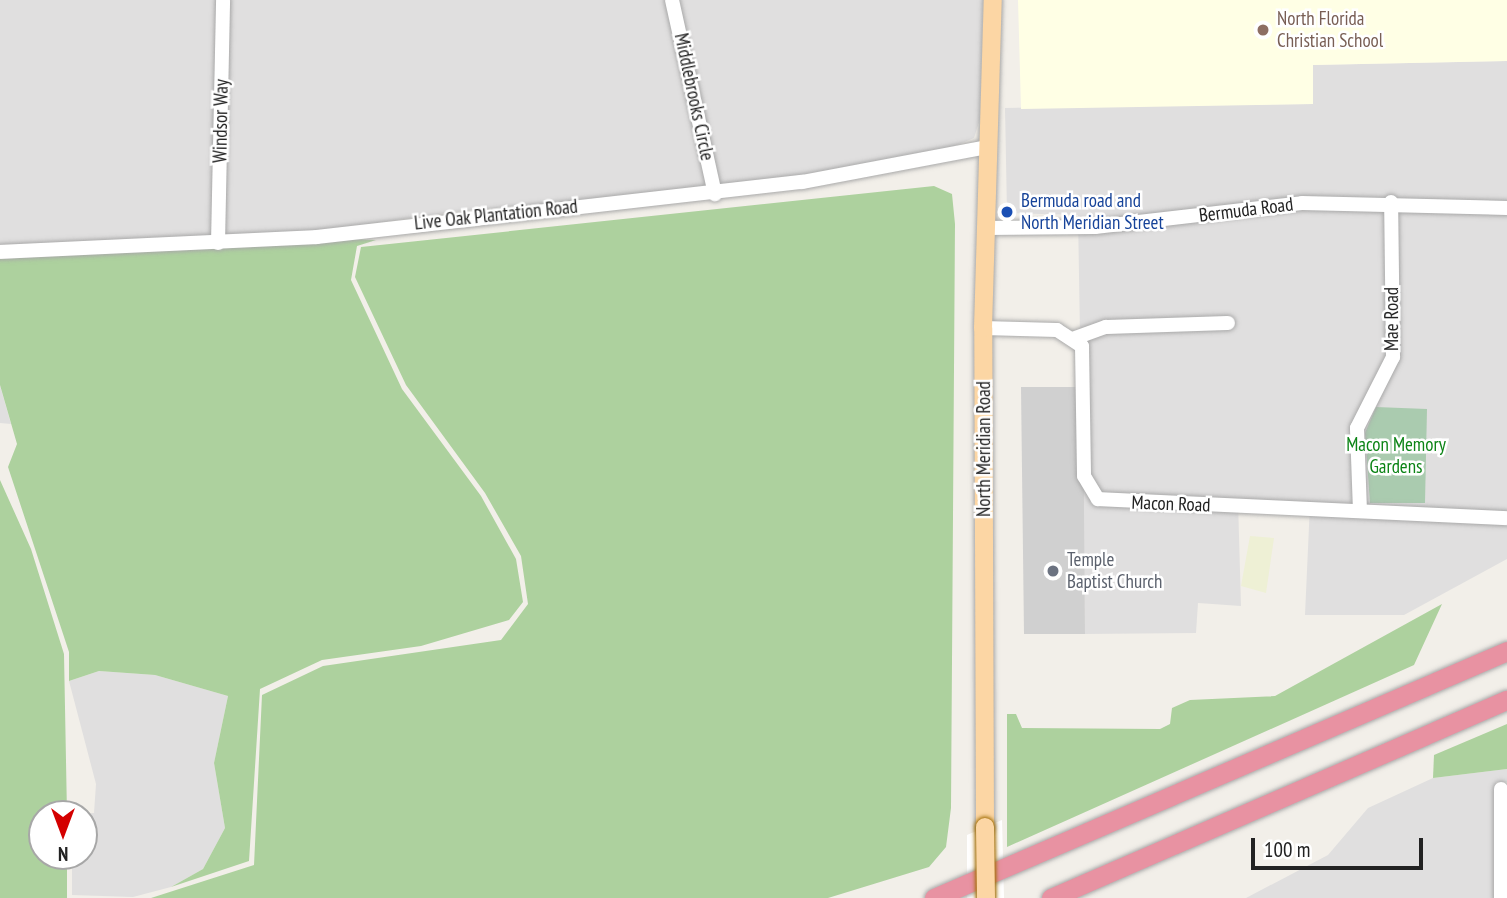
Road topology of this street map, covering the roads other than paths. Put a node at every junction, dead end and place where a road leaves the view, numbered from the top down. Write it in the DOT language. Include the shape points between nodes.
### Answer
graph roads {
  1 [pos="223,0"];
  2 [pos="672,0"];
  3 [pos="993,0"];
  4 [pos="988,147"];
  5 [pos="715,194"];
  6 [pos="1391,202"];
  7 [pos="1507,208"];
  8 [pos="986,228"];
  9 [pos="218,243"];
  10 [pos="0,252"];
  11 [pos="1228,323"];
  12 [pos="983,328"];
  13 [pos="1075,338"];
  14 [pos="1360,511"];
  15 [pos="1507,518"];
  16 [pos="1507,651"];
  17 [pos="1507,701"];
  18 [pos="1501,789"];
  19 [pos="1504,858"];
  20 [pos="934,898"];
  21 [pos="986,898"];
  22 [pos="1051,898"];
  23 [pos="1501,898"];
  1 -- 9 [label="street, Windsor Way"];
  2 -- 5 [label="street, Middlebrooks Circle"];
  3 -- 4 [label="main road, North Meridian Road"];
  4 -- 5 [label="street, Live Oak Plantation Road"];
  4 -- 8 [label="main road, North Meridian Road"];
  5 -- 9 [label="street, Live Oak Plantation Road"];
  6 -- 7 [label="street, Bermuda Road"];
  6 -- 8 [label="street, Bermuda Road" via="1302,203 1095,227"];
  6 -- 14 [label="street, Mae Road" via="1393,357 1357,428"];
  8 -- 12 [label="main road, North Meridian Road"];
  9 -- 10 [label="street, Live Oak Plantation Road"];
  11 -- 13 [label="street" via="1106,327"];
  12 -- 13 [label="street" via="1057,330"];
  12 -- 21 [label="main road, North Meridian Road, bridge"];
  13 -- 14 [label="street, Macon Road" via="1087,355 1084,476 1098,499"];
  14 -- 15 [label="street, Macon Road"];
  16 -- 20 [label="highway"];
  17 -- 22 [label="highway"];
  18 -- 19 [label="street"];
  19 -- 23 [label="street"];
}
